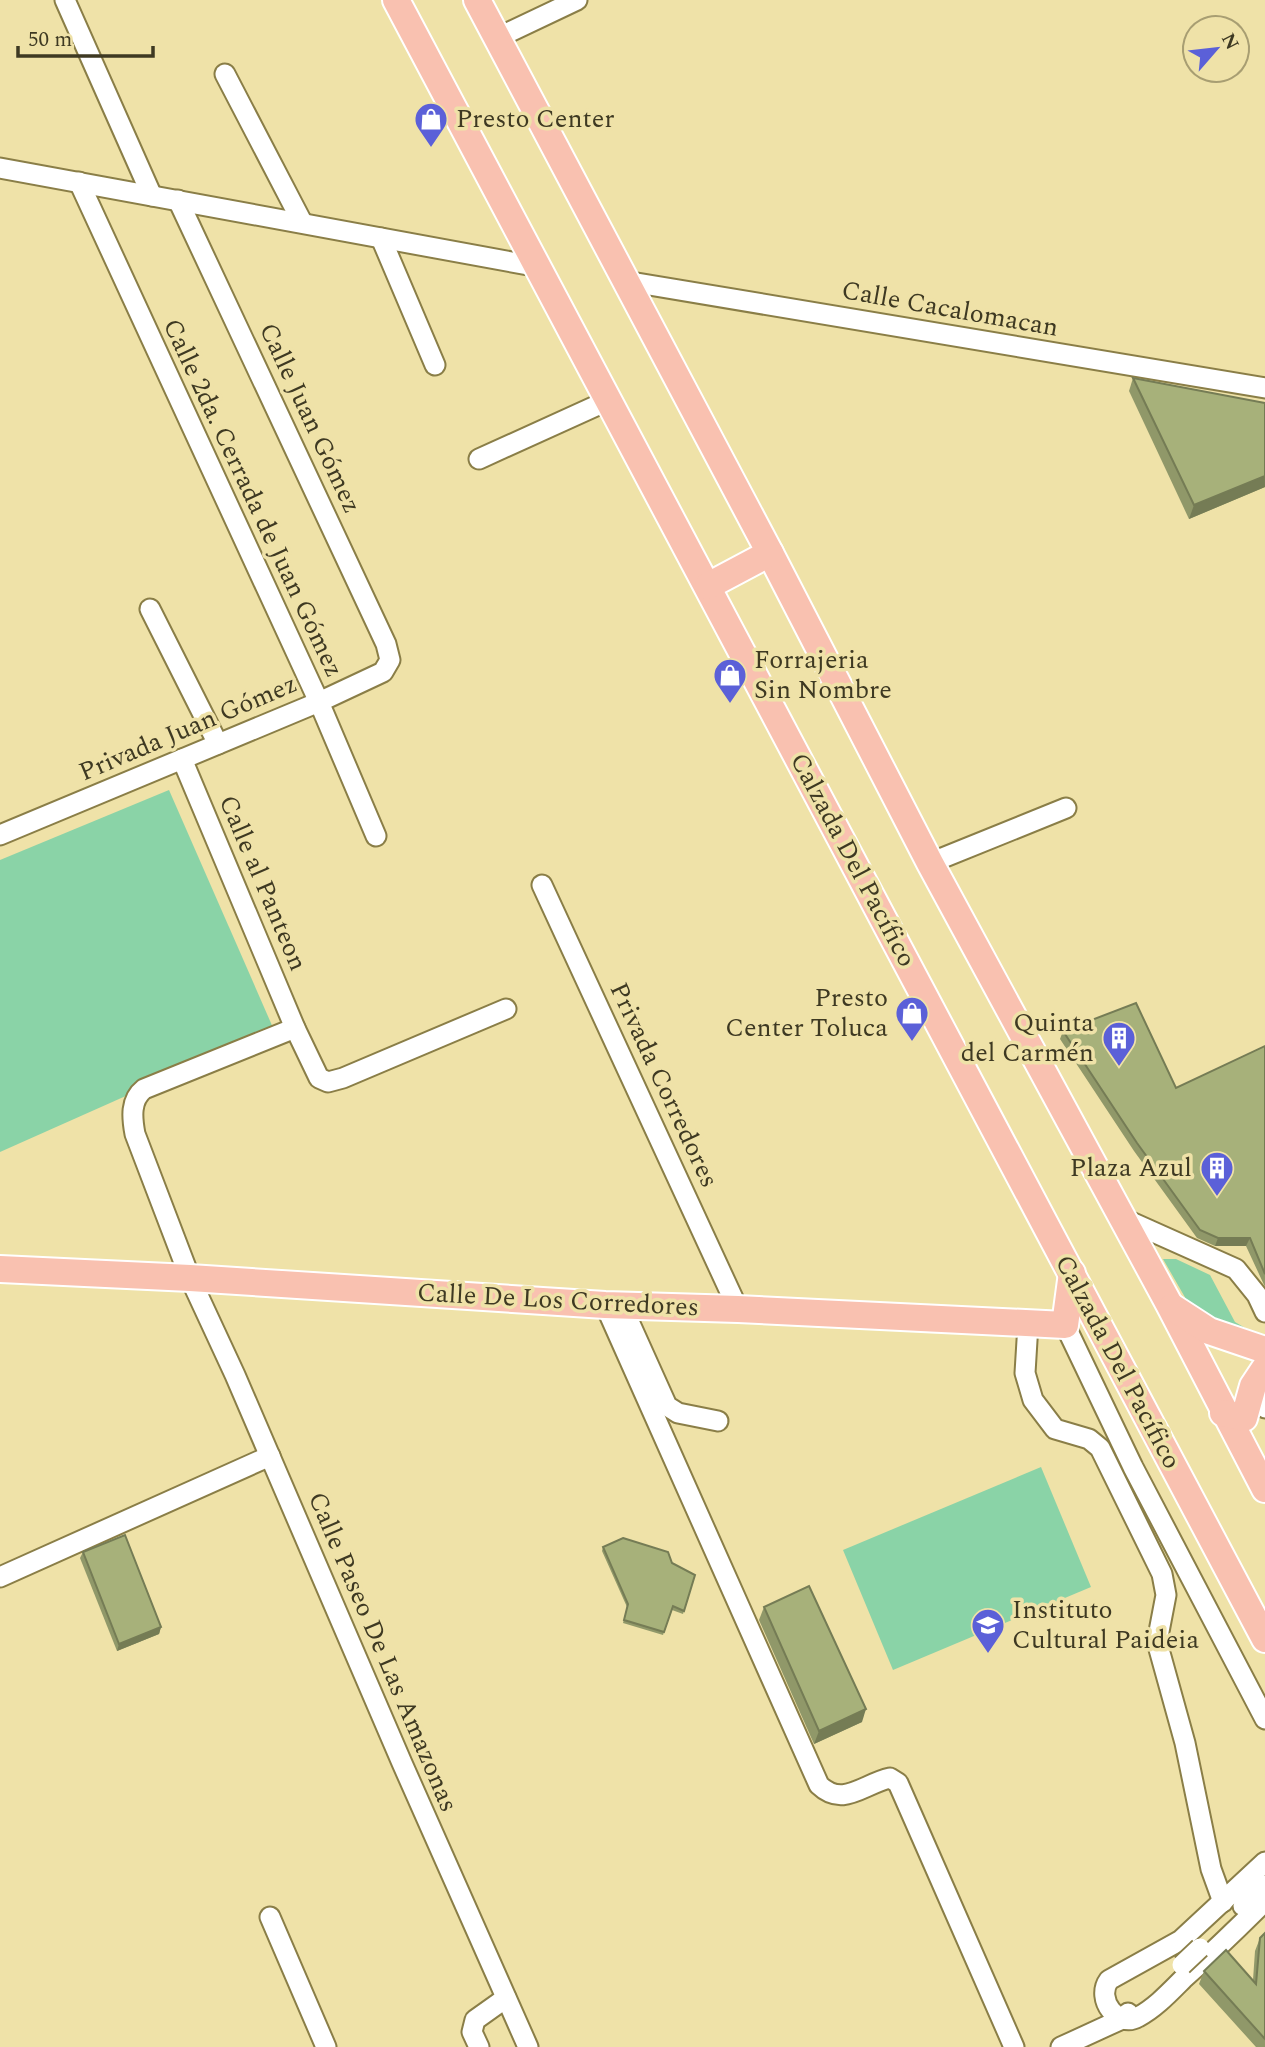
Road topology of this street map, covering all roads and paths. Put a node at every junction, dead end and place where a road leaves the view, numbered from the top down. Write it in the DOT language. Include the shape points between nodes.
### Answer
graph roads {
  1 [pos="65,0"];
  2 [pos="396,0"];
  3 [pos="477,0"];
  4 [pos="577,0"];
  5 [pos="497,38"];
  6 [pos="226,74"];
  7 [pos="0,168"];
  8 [pos="79,183"];
  9 [pos="152,196"];
  10 [pos="178,200"];
  11 [pos="302,222"];
  12 [pos="381,238"];
  13 [pos="539,267"];
  14 [pos="625,281"];
  15 [pos="435,365"];
  16 [pos="1265,388"];
  17 [pos="609,400"];
  18 [pos="479,459"];
  19 [pos="770,553"];
  20 [pos="708,586"];
  21 [pos="150,609"];
  22 [pos="390,660"];
  23 [pos="319,702"];
  24 [pos="218,744"];
  25 [pos="183,759"];
  26 [pos="1066,808"];
  27 [pos="0,835"];
  28 [pos="376,836"];
  29 [pos="930,863"];
  30 [pos="542,884"];
  31 [pos="506,1009"];
  32 [pos="295,1028"];
  33 [pos="1122,1218"];
  34 [pos="0,1269"];
  35 [pos="1072,1273"];
  36 [pos="190,1278"];
  37 [pos="1169,1304"];
  38 [pos="614,1305"];
  39 [pos="738,1309"];
  40 [pos="1265,1312"];
  41 [pos="1028,1324"];
  42 [pos="1065,1325"];
  43 [pos="1265,1350"];
  44 [pos="1261,1388"];
  45 [pos="1223,1413"];
  46 [pos="718,1421"];
  47 [pos="270,1456"];
  48 [pos="1265,1489"];
  49 [pos="0,1577"];
  50 [pos="1265,1639"];
  51 [pos="1265,1718"];
  52 [pos="1265,1862"];
  53 [pos="1265,1885"];
  54 [pos="1265,1901"];
  55 [pos="1223,1902"];
  56 [pos="270,1917"];
  57 [pos="1181,1940"];
  58 [pos="1194,1959"];
  59 [pos="506,1998"];
  60 [pos="1122,2019"];
  61 [pos="326,2047"];
  62 [pos="479,2047"];
  63 [pos="528,2047"];
  64 [pos="1014,2047"];
  65 [pos="1061,2047"];
  1 -- 9 [label="street"];
  2 -- 13 [label="main road, Calzada Del Pacífico"];
  3 -- 5 [label="main road"];
  4 -- 5 [label="street"];
  5 -- 14 [label="main road"];
  6 -- 11 [label="street"];
  7 -- 8 [label="street"];
  8 -- 9 [label="street"];
  8 -- 23 [label="street, Calle 2da. Cerrada de Juan Gómez"];
  9 -- 10 [label="street"];
  10 -- 11 [label="street"];
  10 -- 22 [label="street, Calle Juan Gómez"];
  11 -- 12 [label="street"];
  12 -- 13 [label="street"];
  12 -- 15 [label="street"];
  13 -- 17 [label="main road, Calzada Del Pacífico"];
  14 -- 16 [label="street, Calle Cacalomacan"];
  14 -- 19 [label="main road"];
  17 -- 18 [label="street"];
  17 -- 20 [label="main road, Calzada Del Pacífico"];
  19 -- 20 [label="main road"];
  19 -- 29 [label="main road"];
  20 -- 35 [label="main road, Calzada Del Pacífico"];
  21 -- 24 [label="street"];
  22 -- 23 [label="street, Privada Juan Gómez" via="383,672"];
  23 -- 24 [label="street, Privada Juan Gómez"];
  23 -- 28 [label="street, Calle 2da. Cerrada de Juan Gómez"];
  24 -- 25 [label="street, Privada Juan Gómez"];
  25 -- 27 [label="street, Privada Juan Gómez"];
  25 -- 32 [label="street, Calle al Panteon"];
  26 -- 29 [label="street"];
  29 -- 33 [label="main road"];
  30 -- 39 [label="street, Privada Corredores"];
  31 -- 32 [label="street, Calle al Panteon" via="328,1082 316,1075"];
  32 -- 36 [label="street" via="144,1089 135,1099 135,1134"];
  33 -- 37 [label="main road"];
  33 -- 40 [label="street" via="1236,1269"];
  34 -- 36 [label="main road, Calle De Los Corredores"];
  35 -- 42 [label="main road"];
  35 -- 50 [label="main road, Calzada Del Pacífico"];
  36 -- 38 [label="main road, Calle De Los Corredores"];
  36 -- 47 [label="street, Calle Paseo De Las Amazonas"];
  37 -- 43 [label="main road" via="1209,1331"];
  37 -- 45 [label="main road"];
  38 -- 39 [label="main road, Calle De Los Corredores"];
  38 -- 46 [label="street" via="667,1406 678,1413"];
  38 -- 64 [label="street" via="819,1785 835,1796 890,1778 898,1783"];
  39 -- 41 [label="main road, Calle De Los Corredores"];
  41 -- 42 [label="main road, Calle De Los Corredores"];
  41 -- 55 [label="street" via="1025,1373 1033,1400 1055,1429 1089,1439 1100,1448 1162,1574 1166,1595 1157,1642 1185,1743 1211,1869"];
  42 -- 51 [label="street" via="1145,1490"];
  44 -- 45 [label="main road" via="1244,1418"];
  45 -- 48 [label="main road"];
  47 -- 49 [label="street"];
  47 -- 59 [label="street, Calle Paseo De Las Amazonas"];
  52 -- 55 [label="street"];
  53 -- 58 [label="street"];
  54 -- 58 [label="street"];
  55 -- 57 [label="street"];
  56 -- 61 [label="street"];
  57 -- 58 [label="street" via="1186,1958"];
  57 -- 60 [label="street" via="1116,1975 1104,1987 1107,2005"];
  58 -- 60 [label="street"];
  59 -- 62 [label="street" via="475,2020 472,2032"];
  59 -- 63 [label="street, Calle Paseo De Las Amazonas"];
  60 -- 65 [label="street"];
}
